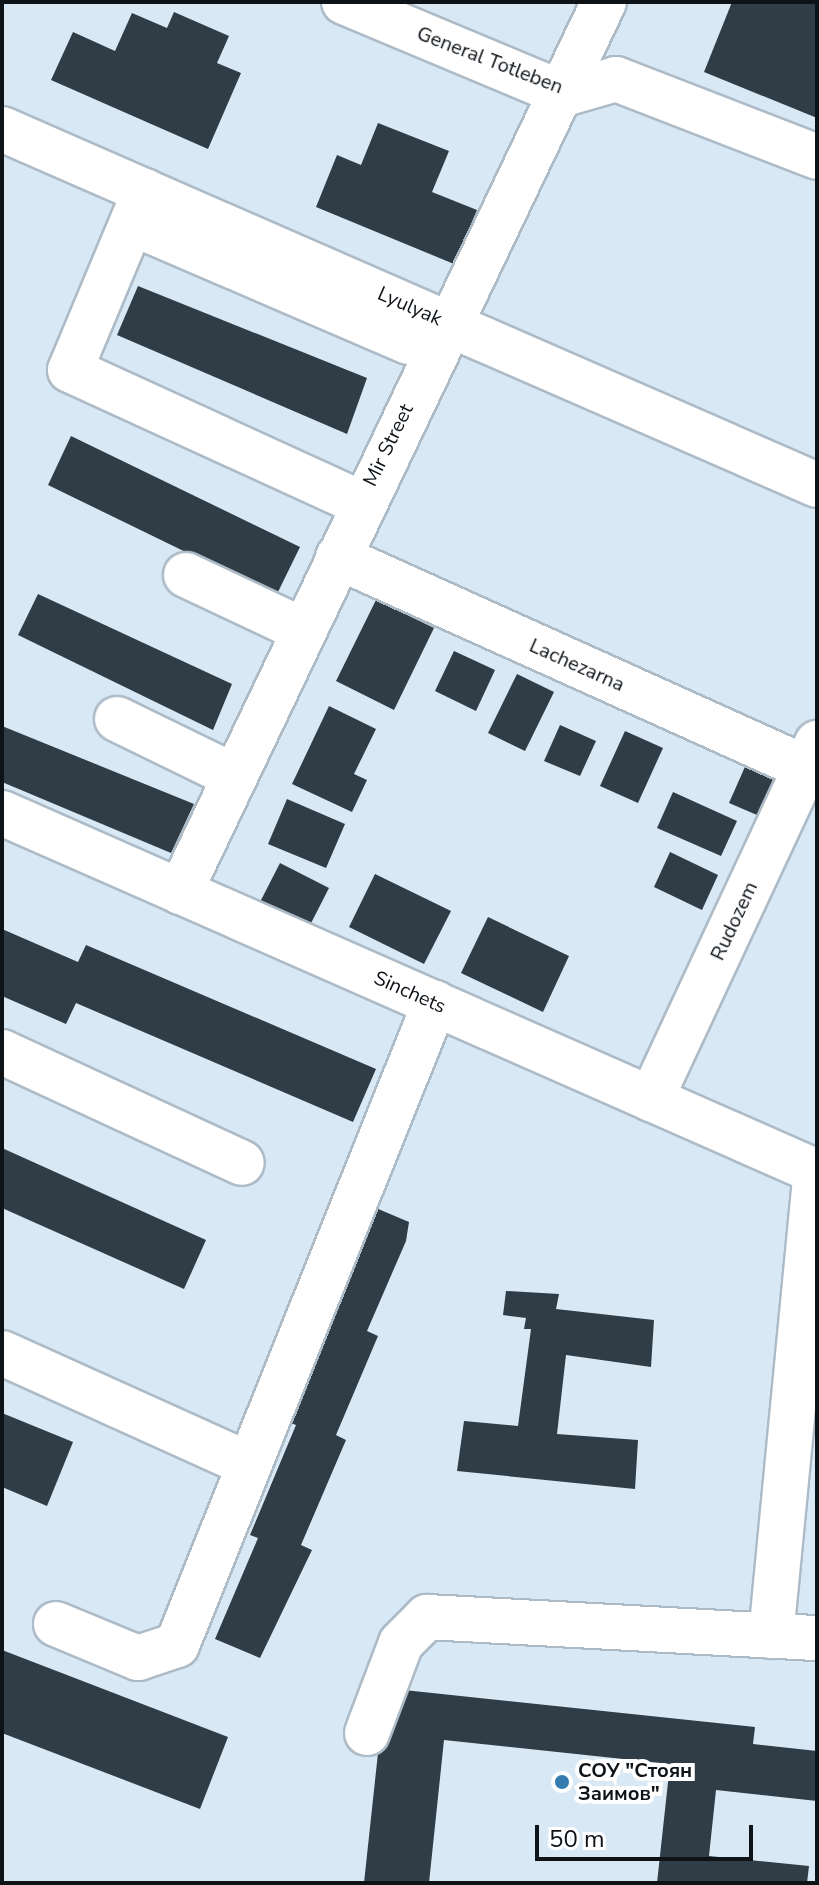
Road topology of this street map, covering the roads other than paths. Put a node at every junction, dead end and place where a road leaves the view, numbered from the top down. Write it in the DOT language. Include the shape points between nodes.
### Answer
graph roads {
  1 [pos="344,2"];
  2 [pos="604,2"];
  3 [pos="564,94"];
  4 [pos="2,129"];
  5 [pos="817,157"];
  6 [pos="139,207"];
  7 [pos="448,323"];
  8 [pos="408,342"];
  9 [pos="817,485"];
  10 [pos="360,503"];
  11 [pos="338,557"];
  12 [pos="186,575"];
  13 [pos="303,630"];
  14 [pos="117,719"];
  15 [pos="813,761"];
  16 [pos="234,776"];
  17 [pos="2,813"];
  18 [pos="180,892"];
  19 [pos="435,1003"];
  20 [pos="2,1052"];
  21 [pos="651,1099"];
  22 [pos="242,1163"];
  23 [pos="816,1171"];
  24 [pos="2,1353"];
  25 [pos="248,1464"];
  26 [pos="56,1624"];
  27 [pos="771,1636"];
  28 [pos="817,1638"];
  29 [pos="367,1733"];
  1 -- 3 [label="street, General Totleben"];
  2 -- 3 [label="street, Mir Street"];
  3 -- 5 [label="street, General Totleben" via="616,79"];
  3 -- 7 [label="street, Mir Street"];
  4 -- 6 [label="street, Lyulyak"];
  6 -- 7 [label="street, Lyulyak"];
  6 -- 8 [label="street"];
  6 -- 10 [label="street" via="70,370"];
  7 -- 9 [label="street, Lyulyak"];
  7 -- 10 [label="street, Mir Street"];
  10 -- 11 [label="street, Mir Street"];
  11 -- 13 [label="street, Mir Street"];
  11 -- 15 [label="street, Lachezarna"];
  12 -- 13 [label="street"];
  13 -- 16 [label="street, Mir Street"];
  14 -- 16 [label="street"];
  15 -- 21 [label="street, Rudozem"];
  16 -- 18 [label="street, Mir Street"];
  17 -- 18 [label="street, Sinchets"];
  18 -- 19 [label="street, Sinchets"];
  19 -- 21 [label="street, Sinchets"];
  19 -- 25 [label="street"];
  20 -- 22 [label="street"];
  21 -- 23 [label="street, Sinchets"];
  23 -- 27 [label="street"];
  24 -- 25 [label="street"];
  25 -- 26 [label="street" via="177,1645 138,1658"];
  27 -- 28 [label="street"];
  27 -- 29 [label="street" via="427,1617 401,1643"];
}
